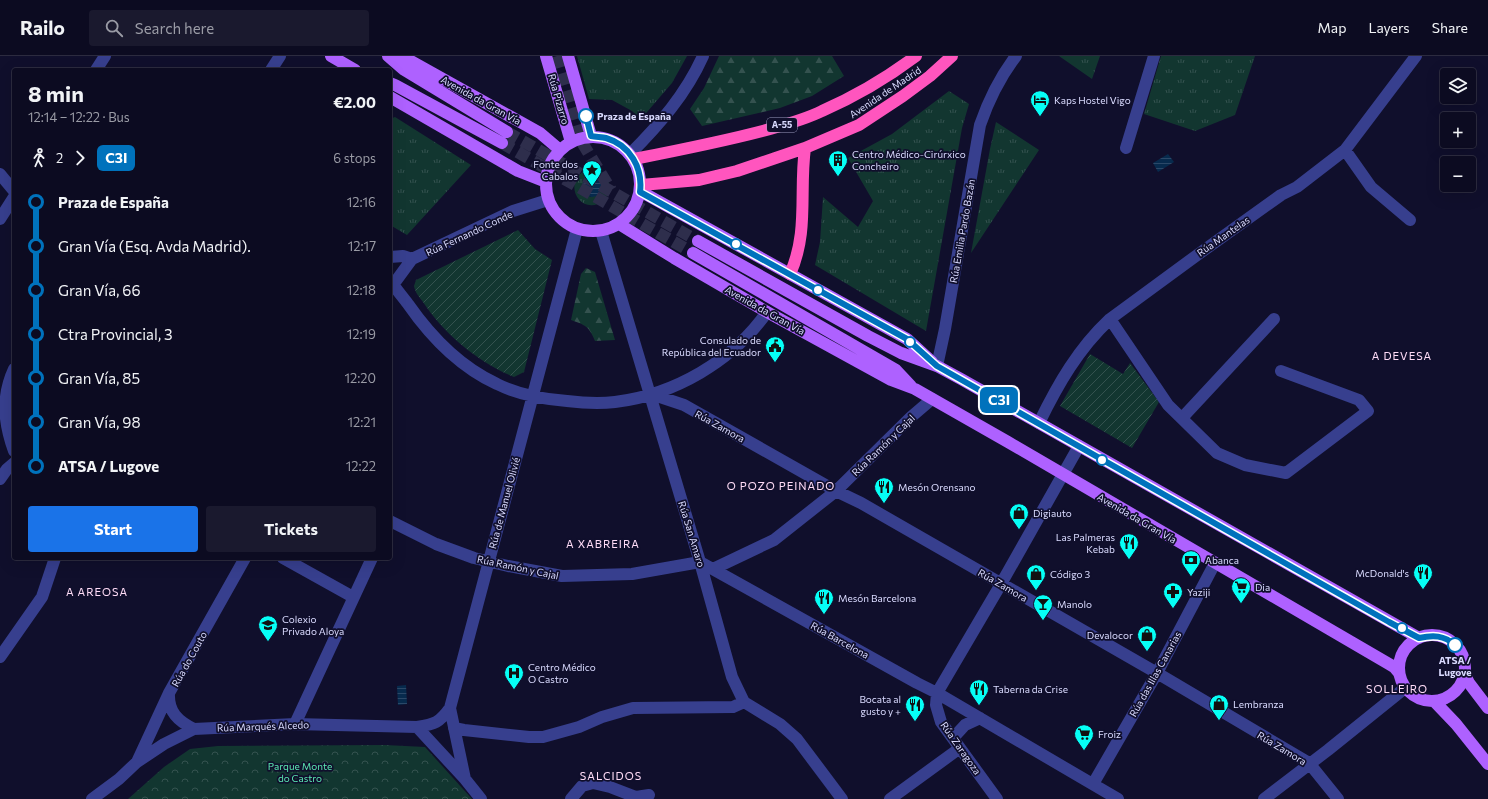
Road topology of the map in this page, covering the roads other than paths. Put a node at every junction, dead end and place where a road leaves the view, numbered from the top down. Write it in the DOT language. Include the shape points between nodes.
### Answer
graph roads {
  1 [pos="105,56"];
  2 [pos="280,56"];
  3 [pos="331,56"];
  4 [pos="388,56"];
  5 [pos="546,56"];
  6 [pos="568,56"];
  7 [pos="703,56"];
  8 [pos="916,56"];
  9 [pos="952,56"];
  10 [pos="1016,56"];
  11 [pos="1154,56"];
  12 [pos="1416,56"];
  13 [pos="407,57"];
  14 [pos="97,68"];
  15 [pos="272,68"];
  16 [pos="352,68"];
  17 [pos="392,84"];
  18 [pos="392,98"];
  19 [pos="591,136"];
  20 [pos="571,142"];
  21 [pos="805,148"];
  22 [pos="1126,148"];
  23 [pos="560,150"];
  24 [pos="1344,150"];
  25 [pos="632,156"];
  26 [pos="0,174"];
  27 [pos="546,182"];
  28 [pos="641,188"];
  29 [pos="12,189"];
  30 [pos="12,199"];
  31 [pos="548,200"];
  32 [pos="0,219"];
  33 [pos="1410,220"];
  34 [pos="619,224"];
  35 [pos="577,229"];
  36 [pos="601,231"];
  37 [pos="698,241"];
  38 [pos="693,253"];
  39 [pos="392,257"];
  40 [pos="412,259"];
  41 [pos="790,274"];
  42 [pos="392,284"];
  43 [pos="392,286"];
  44 [pos="766,312"];
  45 [pos="1110,318"];
  46 [pos="1274,319"];
  47 [pos="937,366"];
  48 [pos="1281,371"];
  49 [pos="12,375"];
  50 [pos="915,389"];
  51 [pos="651,394"];
  52 [pos="533,397"];
  53 [pos="932,400"];
  54 [pos="1182,418"];
  55 [pos="1038,423"];
  56 [pos="12,445"];
  57 [pos="1079,446"];
  58 [pos="12,465"];
  59 [pos="1063,475"];
  60 [pos="0,479"];
  61 [pos="836,491"];
  62 [pos="392,522"];
  63 [pos="54,560"];
  64 [pos="244,560"];
  65 [pos="288,560"];
  66 [pos="371,560"];
  67 [pos="489,562"];
  68 [pos="700,562"];
  69 [pos="1215,563"];
  70 [pos="713,569"];
  71 [pos="1001,584"];
  72 [pos="353,597"];
  73 [pos="1419,638"];
  74 [pos="0,657"];
  75 [pos="1157,673"];
  76 [pos="1399,673"];
  77 [pos="1464,674"];
  78 [pos="1405,688"];
  79 [pos="169,693"];
  80 [pos="937,693"];
  81 [pos="744,702"];
  82 [pos="1434,702"];
  83 [pos="450,708"];
  84 [pos="1488,708"];
  85 [pos="980,718"];
  86 [pos="295,724"];
  87 [pos="417,727"];
  88 [pos="454,728"];
  89 [pos="194,729"];
  90 [pos="956,743"];
  91 [pos="137,762"];
  92 [pos="1309,763"];
  93 [pos="1488,764"];
  94 [pos="465,778"];
  95 [pos="1093,784"];
  96 [pos="649,795"];
  97 [pos="92,799"];
  98 [pos="481,799"];
  99 [pos="571,799"];
  100 [pos="842,799"];
  101 [pos="890,799"];
  102 [pos="997,799"];
  103 [pos="1118,799"];
  104 [pos="1264,799"];
  105 [pos="1338,799"];
  1 -- 14 [label="street"];
  2 -- 15 [label="street"];
  3 -- 16 [label="main road"];
  4 -- 17 [label="main road, Avenida da Gran Vía" via="403,69 504,137"];
  5 -- 20 [label="main road, Rúa Pizarro"];
  6 -- 19 [label="main road, Rúa Pizarro"];
  7 -- 25 [label="street" via="695,73 664,119"];
  8 -- 25 [label="highway, Avenida de Madrid / A-55" via="854,95 807,117 745,136"];
  9 -- 21 [label="highway, Avenida de Madrid" via="930,76 859,125"];
  10 -- 47 [label="street, Rúa Emilia Pardo Bazán" via="996,85 980,125"];
  11 -- 22 [label="street"];
  12 -- 24 [label="street, Rúa Mantelas"];
  13 -- 23 [label="main road, Avenida da Gran Vía" via="540,133"];
  18 -- 27 [label="main road" via="518,170"];
  19 -- 20 [label="main road"];
  19 -- 25 [label="main road" via="613,141"];
  20 -- 23 [label="main road"];
  21 -- 28 [label="highway, Avenida de Madrid" via="725,174"];
  21 -- 41 [label="highway" via="802,175 803,224 795,263"];
  23 -- 27 [label="main road" via="550,165"];
  24 -- 33 [label="street" via="1370,187"];
  24 -- 45 [label="street, Rúa Mantelas" via="1297,187 1281,195"];
  25 -- 28 [label="main road" via="639,172"];
  26 -- 29 [label="street"];
  27 -- 31 [label="main road"];
  28 -- 34 [label="main road" via="633,210"];
  28 -- 41 [label="main road"];
  30 -- 32 [label="street"];
  31 -- 35 [label="main road" via="555,212"];
  31 -- 40 [label="street, Rúa Fernando Conde" via="513,211"];
  34 -- 36 [label="main road"];
  34 -- 44 [label="main road, Avenida da Gran Vía"];
  35 -- 36 [label="main road"];
  35 -- 52 [label="street, Rúa de Manuel Olivié"];
  36 -- 51 [label="street, Rúa San Amaro"];
  37 -- 47 [label="main road" via="868,336 901,353"];
  38 -- 50 [label="main road, Avenida da Gran Vía" via="896,370"];
  39 -- 40 [label="street" via="403,256"];
  40 -- 42 [label="street"];
  41 -- 47 [label="main road" via="907,339"];
  43 -- 52 [label="street" via="425,328 454,357 497,384"];
  44 -- 50 [label="main road, Avenida da Gran Vía" via="891,380"];
  44 -- 51 [label="street" via="745,338 706,370"];
  45 -- 54 [label="street" via="1168,406"];
  45 -- 55 [label="street, Rúa Mantelas" via="1083,347"];
  46 -- 54 [label="street"];
  47 -- 55 [label="main road"];
  48 -- 54 [label="street" via="1359,400 1368,411 1286,473 1245,465 1217,453"];
  49 -- 56 [label="street" via="4,412"];
  50 -- 53 [label="main road, Avenida da Gran Vía"];
  51 -- 52 [label="street" via="616,402 594,403"];
  51 -- 61 [label="street, Rúa Zamora" via="684,405"];
  51 -- 68 [label="street, Rúa San Amaro"];
  52 -- 67 [label="street, Rúa de Manuel Olivié"];
  53 -- 59 [label="main road, Avenida da Gran Vía"];
  53 -- 61 [label="street, Rúa Ramón y Cajal" via="911,417"];
  55 -- 57 [label="main road"];
  57 -- 59 [label="street"];
  57 -- 73 [label="main road"];
  58 -- 60 [label="street"];
  59 -- 69 [label="main road, Avenida da Gran Vía"];
  59 -- 71 [label="street"];
  61 -- 70 [label="street, Rúa Ramón y Cajal" via="774,540"];
  61 -- 71 [label="street, Rúa Zamora"];
  62 -- 67 [label="street, Rúa Ramón y Cajal" via="436,544"];
  63 -- 74 [label="street" via="42,597"];
  64 -- 79 [label="street, Rúa do Couto"];
  65 -- 72 [label="street"];
  66 -- 72 [label="street"];
  67 -- 68 [label="street, Rúa Ramón y Cajal" via="562,576 632,574"];
  67 -- 83 [label="street, Rúa de Manuel Olivié"];
  68 -- 70 [label="street, Rúa Barcelona"];
  68 -- 81 [label="street, Rúa San Amaro" via="732,678"];
  69 -- 75 [label="street, Rúa das Illas Canarias"];
  69 -- 76 [label="main road, Avenida da Gran Vía" via="1394,666"];
  70 -- 80 [label="street, Rúa Barcelona"];
  71 -- 75 [label="street, Rúa Zamora"];
  71 -- 80 [label="street"];
  72 -- 86 [label="street"];
  73 -- 76 [label="main road" via="1403,652 1399,662"];
  73 -- 77 [label="main road" via="1430,635 1452,642 1462,656"];
  75 -- 92 [label="street, Rúa Zamora"];
  75 -- 95 [label="street, Rúa das Illas Canarias"];
  76 -- 78 [label="main road, Avenida da Gran Vía"];
  77 -- 82 [label="main road" via="1461,684 1454,693"];
  77 -- 84 [label="main road"];
  78 -- 82 [label="main road" via="1418,699"];
  78 -- 92 [label="street"];
  79 -- 89 [label="street" via="169,702 176,717"];
  79 -- 91 [label="street, Rúa do Couto"];
  80 -- 85 [label="street, Rúa Barcelona"];
  80 -- 90 [label="street, Rúa Zaragoza" via="936,705 941,722"];
  81 -- 88 [label="street" via="732,707 633,708 543,737"];
  81 -- 100 [label="street" via="780,724 796,739"];
  82 -- 93 [label="main road" via="1456,724"];
  83 -- 87 [label="street, Rúa Marqués Alcedo" via="442,719 432,725"];
  83 -- 88 [label="street, Rúa de Manuel Olivié"];
  85 -- 90 [label="street" via="965,725"];
  85 -- 95 [label="street, Rúa Barcelona"];
  86 -- 87 [label="street, Rúa Marqués Alcedo"];
  86 -- 89 [label="street, Rúa Marqués Alcedo"];
  87 -- 94 [label="street, Rúa de Manuel Olivié"];
  88 -- 94 [label="street, Rúa de Manuel Olivié"];
  89 -- 91 [label="street, Rúa Marqués Alcedo" via="164,744"];
  90 -- 101 [label="street"];
  90 -- 102 [label="street, Rúa Zaragoza"];
  91 -- 97 [label="street, Rúa Marqués Alcedo"];
  92 -- 104 [label="street"];
  92 -- 105 [label="street, Rúa Zamora"];
  94 -- 98 [label="street, Rúa de Manuel Olivié"];
  95 -- 103 [label="street, Rúa Barcelona"];
  96 -- 99 [label="street" via="636,796 593,783 582,786"];
}
